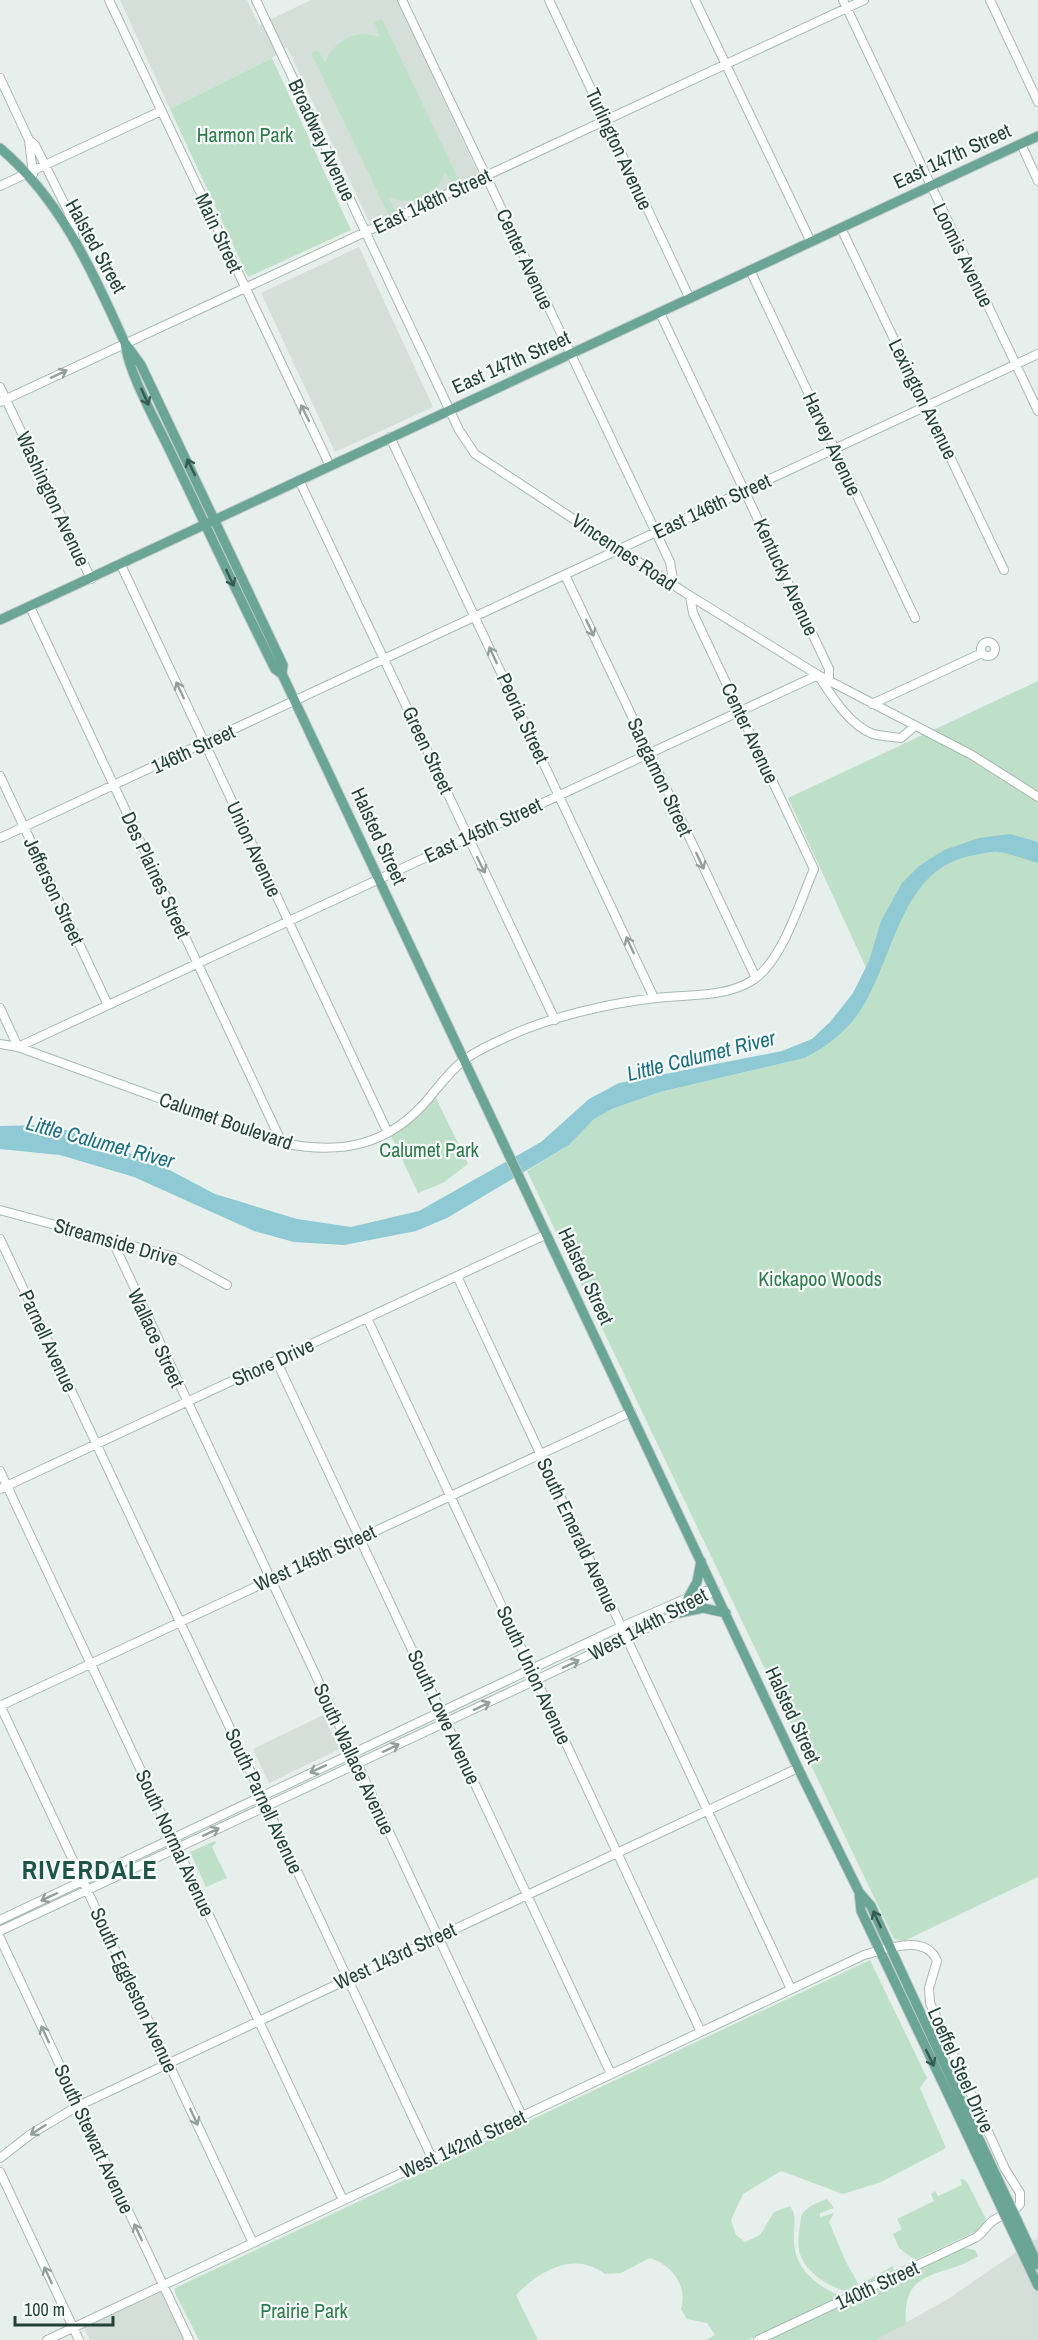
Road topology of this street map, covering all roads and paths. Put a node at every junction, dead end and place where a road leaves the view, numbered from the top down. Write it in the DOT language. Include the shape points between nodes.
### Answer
graph roads {
  1 [pos="109,0"];
  2 [pos="256,0"];
  3 [pos="402,0"];
  4 [pos="549,0"];
  5 [pos="695,0"];
  6 [pos="843,0"];
  7 [pos="864,0"];
  8 [pos="990,0"];
  9 [pos="847,8"];
  10 [pos="726,64"];
  11 [pos="0,78"];
  12 [pos="1038,102"];
  13 [pos="161,111"];
  14 [pos="605,119"];
  15 [pos="1038,136"];
  16 [pos="29,140"];
  17 [pos="1021,144"];
  18 [pos="0,148"];
  19 [pos="45,165"];
  20 [pos="31,175"];
  21 [pos="485,175"];
  22 [pos="1038,181"];
  23 [pos="0,186"];
  24 [pos="930,186"];
  25 [pos="841,228"];
  26 [pos="365,232"];
  27 [pos="75,238"];
  28 [pos="811,242"];
  29 [pos="750,270"];
  30 [pos="244,288"];
  31 [pos="690,299"];
  32 [pos="660,313"];
  33 [pos="125,343"];
  34 [pos="571,354"];
  35 [pos="1038,354"];
  36 [pos="1016,364"];
  37 [pos="0,387"];
  38 [pos="3,401"];
  39 [pos="926,406"];
  40 [pos="449,410"];
  41 [pos="1038,411"];
  42 [pos="390,437"];
  43 [pos="835,449"];
  44 [pos="330,466"];
  45 [pos="299,480"];
  46 [pos="745,491"];
  47 [pos="216,519"];
  48 [pos="205,524"];
  49 [pos="656,532"];
  50 [pos="619,550"];
  51 [pos="121,565"];
  52 [pos="1004,570"];
  53 [pos="565,575"];
  54 [pos="91,579"];
  55 [pos="674,585"];
  56 [pos="690,596"];
  57 [pos="30,607"];
  58 [pos="476,617"];
  59 [pos="915,618"];
  60 [pos="0,621"];
  61 [pos="982,653"];
  62 [pos="386,659"];
  63 [pos="282,674"];
  64 [pos="819,675"];
  65 [pos="829,681"];
  66 [pos="295,701"];
  67 [pos="872,704"];
  68 [pos="740,711"];
  69 [pos="915,726"];
  70 [pos="205,743"];
  71 [pos="649,753"];
  72 [pos="0,776"];
  73 [pos="115,785"];
  74 [pos="558,795"];
  75 [pos="1038,797"];
  76 [pos="24,827"];
  77 [pos="468,837"];
  78 [pos="0,838"];
  79 [pos="814,869"];
  80 [pos="379,879"];
  81 [pos="288,921"];
  82 [pos="198,963"];
  83 [pos="756,978"];
  84 [pos="654,998"];
  85 [pos="108,1005"];
  86 [pos="0,1008"];
  87 [pos="555,1020"];
  88 [pos="0,1044"];
  89 [pos="18,1047"];
  90 [pos="464,1059"];
  91 [pos="388,1133"];
  92 [pos="282,1143"];
  93 [pos="0,1210"];
  94 [pos="547,1234"];
  95 [pos="0,1239"];
  96 [pos="111,1240"];
  97 [pos="457,1276"];
  98 [pos="227,1285"];
  99 [pos="367,1318"];
  100 [pos="276,1360"];
  101 [pos="186,1402"];
  102 [pos="631,1412"];
  103 [pos="96,1444"];
  104 [pos="540,1454"];
  105 [pos="0,1471"];
  106 [pos="4,1487"];
  107 [pos="450,1496"];
  108 [pos="360,1538"];
  109 [pos="701,1561"];
  110 [pos="269,1579"];
  111 [pos="715,1590"];
  112 [pos="688,1598"];
  113 [pos="679,1612"];
  114 [pos="726,1613"];
  115 [pos="180,1622"];
  116 [pos="621,1627"];
  117 [pos="626,1638"];
  118 [pos="90,1663"];
  119 [pos="531,1669"];
  120 [pos="536,1680"];
  121 [pos="0,1706"];
  122 [pos="441,1712"];
  123 [pos="446,1722"];
  124 [pos="352,1754"];
  125 [pos="357,1764"];
  126 [pos="798,1768"];
  127 [pos="262,1796"];
  128 [pos="267,1807"];
  129 [pos="707,1810"];
  130 [pos="173,1838"];
  131 [pos="177,1848"];
  132 [pos="617,1852"];
  133 [pos="83,1881"];
  134 [pos="87,1891"];
  135 [pos="859,1892"];
  136 [pos="527,1894"];
  137 [pos="0,1920"];
  138 [pos="0,1931"];
  139 [pos="437,1936"];
  140 [pos="0,1938"];
  141 [pos="891,1949"];
  142 [pos="880,1951"];
  143 [pos="348,1978"];
  144 [pos="791,1989"];
  145 [pos="259,2021"];
  146 [pos="701,2032"];
  147 [pos="169,2064"];
  148 [pos="611,2074"];
  149 [pos="78,2106"];
  150 [pos="961,2111"];
  151 [pos="522,2116"];
  152 [pos="0,2158"];
  153 [pos="432,2158"];
  154 [pos="0,2172"];
  155 [pos="343,2200"];
  156 [pos="990,2222"];
  157 [pos="253,2243"];
  158 [pos="1038,2265"];
  159 [pos="163,2285"];
  160 [pos="1038,2286"];
  161 [pos="73,2328"];
  162 [pos="47,2340"];
  163 [pos="79,2340"];
  164 [pos="189,2340"];
  165 [pos="758,2340"];
  1 -- 13 [label="street, Main Street"];
  2 -- 26 [label="street, Broadway Avenue"];
  3 -- 21 [label="street, Center Avenue"];
  4 -- 14 [label="street, Turlington Avenue"];
  5 -- 10 [label="street"];
  6 -- 9 [label="street, Loomis Avenue"];
  7 -- 9 [label="street, East 148th Street"];
  8 -- 12 [label="street"];
  9 -- 10 [label="street, East 148th Street"];
  9 -- 24 [label="street, Loomis Avenue"];
  10 -- 14 [label="street, East 148th Street"];
  10 -- 28 [label="street"];
  11 -- 16 [label="street"];
  13 -- 19 [label="street"];
  13 -- 30 [label="street, Main Street"];
  14 -- 21 [label="street, East 148th Street"];
  14 -- 31 [label="street, Turlington Avenue"];
  15 -- 17 [label="main road, East 147th Street"];
  16 -- 19 [label="street"];
  16 -- 20 [label="street"];
  17 -- 22 [label="street"];
  17 -- 24 [label="main road, East 147th Street"];
  18 -- 20 [label="main road, Halsted Street"];
  19 -- 20 [label="street"];
  19 -- 27 [label="street" via="69,213"];
  20 -- 23 [label="street"];
  20 -- 27 [label="main road, Halsted Street"];
  21 -- 26 [label="street, East 148th Street"];
  21 -- 34 [label="street, Center Avenue"];
  24 -- 25 [label="main road, East 147th Street"];
  24 -- 36 [label="street, Loomis Avenue"];
  25 -- 28 [label="main road, East 147th Street"];
  25 -- 39 [label="street, Lexington Avenue"];
  26 -- 30 [label="street, East 148th Street"];
  26 -- 40 [label="street, Broadway Avenue"];
  27 -- 33 [label="main road, Halsted Street"];
  28 -- 29 [label="main road, East 147th Street"];
  29 -- 31 [label="main road, East 147th Street"];
  29 -- 43 [label="street, Harvey Avenue"];
  30 -- 33 [label="street, East 148th Street"];
  44 -- 30 [label="street, Main Street, one-way"];
  31 -- 32 [label="main road, East 147th Street"];
  32 -- 34 [label="main road, East 147th Street"];
  32 -- 46 [label="street, Kentucky Avenue"];
  38 -- 33 [label="street, East 148th Street, one-way"];
  47 -- 33 [label="main road, Halsted Street, one-way" via="141,365"];
  33 -- 48 [label="main road, Halsted Street, one-way" via="127,356"];
  34 -- 40 [label="main road, East 147th Street"];
  34 -- 49 [label="street, Center Avenue"];
  35 -- 36 [label="street, East 146th Street"];
  36 -- 39 [label="street, East 146th Street"];
  36 -- 41 [label="street, Loomis Avenue"];
  37 -- 38 [label="street, Washington Avenue"];
  38 -- 54 [label="street, Washington Avenue"];
  39 -- 43 [label="street, East 146th Street"];
  39 -- 52 [label="street, Lexington Avenue"];
  40 -- 42 [label="main road, East 147th Street"];
  40 -- 50 [label="street, Vincennes Road" via="475,454"];
  42 -- 44 [label="main road, East 147th Street"];
  42 -- 58 [label="street, Peoria Street"];
  43 -- 46 [label="street, East 146th Street"];
  43 -- 59 [label="street, Harvey Avenue"];
  44 -- 45 [label="main road, East 147th Street"];
  45 -- 47 [label="main road, East 147th Street"];
  45 -- 62 [label="street, Green Street"];
  46 -- 49 [label="street, East 146th Street"];
  46 -- 65 [label="street, Kentucky Avenue" via="829,669"];
  47 -- 48 [label="main road, East 147th Street"];
  47 -- 63 [label="main road, Halsted Street" via="280,660"];
  48 -- 51 [label="main road, East 147th Street"];
  48 -- 63 [label="main road, Halsted Street, one-way" via="273,665"];
  49 -- 50 [label="street, East 146th Street"];
  49 -- 55 [label="street, Center Avenue" via="670,562"];
  50 -- 53 [label="street, East 146th Street"];
  50 -- 55 [label="street, Vincennes Road"];
  51 -- 54 [label="main road, East 147th Street"];
  70 -- 51 [label="street, Union Avenue, one-way"];
  53 -- 58 [label="street, East 146th Street"];
  53 -- 71 [label="street, Sangamon Street, one-way"];
  54 -- 57 [label="main road, East 147th Street"];
  55 -- 56 [label="street, Vincennes Road"];
  56 -- 64 [label="street, Vincennes Road"];
  56 -- 68 [label="street, Center Avenue" via="693,613"];
  57 -- 60 [label="main road, East 147th Street"];
  57 -- 73 [label="street, Des Plaines Street"];
  58 -- 62 [label="street, East 146th Street"];
  74 -- 58 [label="street, Peoria Street, one-way"];
  61 -- 67 [label="street"];
  62 -- 66 [label="street, 146th Street"];
  62 -- 77 [label="street, Green Street"];
  63 -- 66 [label="main road, Halsted Street"];
  64 -- 65 [label="street, Vincennes Road"];
  64 -- 68 [label="street, East 145th Street"];
  64 -- 69 [label="street, Vincennes Road" via="834,699 862,728 902,738"];
  65 -- 67 [label="street, Vincennes Road"];
  66 -- 70 [label="street, 146th Street"];
  66 -- 80 [label="main road, Halsted Street"];
  67 -- 69 [label="street, Vincennes Road"];
  68 -- 71 [label="street, East 145th Street"];
  68 -- 79 [label="street, Center Avenue"];
  69 -- 75 [label="street, Vincennes Road" via="972,755"];
  70 -- 73 [label="street, 146th Street"];
  70 -- 81 [label="street, Union Avenue"];
  71 -- 74 [label="street, East 145th Street"];
  71 -- 83 [label="street, Sangamon Street, one-way"];
  72 -- 76 [label="street, Jefferson Street"];
  73 -- 76 [label="street, 146th Street"];
  73 -- 82 [label="street, Des Plaines Street"];
  74 -- 77 [label="street, East 145th Street"];
  84 -- 74 [label="street, Peoria Street, one-way"];
  76 -- 78 [label="street, 146th Street"];
  76 -- 85 [label="street, Jefferson Street"];
  77 -- 80 [label="street, East 145th Street"];
  77 -- 87 [label="street, Green Street, one-way"];
  79 -- 83 [label="street, Calumet Boulevard" via="777,951"];
  80 -- 81 [label="street, East 145th Street"];
  80 -- 90 [label="main road, Halsted Street"];
  81 -- 82 [label="street, East 145th Street"];
  81 -- 91 [label="street, Union Avenue"];
  82 -- 85 [label="street, East 145th Street"];
  82 -- 92 [label="street, Des Plaines Street"];
  83 -- 84 [label="street, Calumet Boulevard" via="726,992"];
  84 -- 87 [label="street, Calumet Boulevard"];
  85 -- 89 [label="street, East 145th Street"];
  86 -- 89 [label="street"];
  87 -- 90 [label="street, Calumet Boulevard" via="508,1036"];
  88 -- 89 [label="street, Calumet Boulevard"];
  89 -- 92 [label="street, Calumet Boulevard"];
  90 -- 91 [label="street, Calumet Boulevard" via="408,1120"];
  90 -- 94 [label="main road, Halsted Street"];
  91 -- 92 [label="street, Calumet Boulevard" via="364,1144 335,1149"];
  93 -- 96 [label="street, Streamside Drive"];
  94 -- 97 [label="street, Shore Drive"];
  94 -- 102 [label="main road, Halsted Street"];
  95 -- 103 [label="street, Parnell Avenue"];
  96 -- 98 [label="street, Streamside Drive" via="178,1258"];
  96 -- 101 [label="street, Wallace Street"];
  97 -- 99 [label="street, Shore Drive"];
  97 -- 104 [label="street, South Emerald Avenue"];
  99 -- 100 [label="street, Shore Drive"];
  99 -- 107 [label="street, South Union Avenue"];
  100 -- 101 [label="street, Shore Drive"];
  100 -- 108 [label="street, South Lowe Avenue"];
  101 -- 103 [label="street, Shore Drive"];
  101 -- 110 [label="street, South Wallace Avenue"];
  102 -- 104 [label="street, West 145th Street"];
  102 -- 109 [label="main road, Halsted Street"];
  103 -- 106 [label="street, Shore Drive"];
  103 -- 115 [label="street, South Parnell Avenue"];
  104 -- 107 [label="street, West 145th Street"];
  104 -- 116 [label="street, South Emerald Avenue"];
  105 -- 106 [label="street, South Normal Avenue"];
  106 -- 118 [label="street, South Normal Avenue"];
  107 -- 108 [label="street, West 145th Street"];
  107 -- 119 [label="street, South Union Avenue"];
  108 -- 110 [label="street, West 145th Street"];
  108 -- 122 [label="street, South Lowe Avenue"];
  109 -- 111 [label="main road, Halsted Street"];
  109 -- 112 [label="main road" via="697,1582"];
  110 -- 115 [label="street, West 145th Street"];
  110 -- 124 [label="street, South Wallace Avenue"];
  111 -- 112 [label="street, West 144th Street"];
  111 -- 113 [label="street, West 144th Street"];
  111 -- 114 [label="main road, Halsted Street"];
  112 -- 116 [label="street, West 144th Street"];
  113 -- 114 [label="main road" via="704,1608"];
  113 -- 117 [label="street, West 144th Street"];
  114 -- 126 [label="main road, Halsted Street"];
  115 -- 118 [label="street, West 145th Street"];
  115 -- 127 [label="street, South Parnell Avenue"];
  116 -- 117 [label="street, South Emerald Avenue"];
  116 -- 119 [label="street, West 144th Street"];
  120 -- 117 [label="street, West 144th Street, one-way"];
  117 -- 129 [label="street, South Emerald Avenue"];
  118 -- 121 [label="street, West 145th Street"];
  118 -- 130 [label="street, South Normal Avenue"];
  119 -- 120 [label="street, South Union Avenue"];
  119 -- 122 [label="street, West 144th Street"];
  123 -- 120 [label="street, West 144th Street, one-way"];
  120 -- 132 [label="street, South Union Avenue"];
  121 -- 133 [label="street, South Eggleston Avenue"];
  122 -- 123 [label="street, South Lowe Avenue"];
  122 -- 124 [label="street, West 144th Street"];
  125 -- 123 [label="street, West 144th Street, one-way"];
  123 -- 136 [label="street, South Lowe Avenue"];
  124 -- 125 [label="street, South Wallace Avenue"];
  124 -- 127 [label="street, West 144th Street, one-way"];
  125 -- 128 [label="street, West 144th Street"];
  125 -- 139 [label="street, South Wallace Avenue"];
  126 -- 129 [label="street, West 143rd Street"];
  126 -- 135 [label="main road, Halsted Street"];
  127 -- 128 [label="street, South Parnell Avenue"];
  127 -- 130 [label="street, West 144th Street"];
  131 -- 128 [label="street, West 144th Street, one-way"];
  128 -- 143 [label="street, South Parnell Avenue"];
  129 -- 132 [label="street, West 143rd Street"];
  129 -- 144 [label="street, South Emerald Avenue"];
  130 -- 131 [label="street, South Normal Avenue"];
  130 -- 133 [label="street, West 144th Street"];
  131 -- 134 [label="street, West 144th Street"];
  131 -- 145 [label="street, South Normal Avenue"];
  132 -- 136 [label="street, West 143rd Street"];
  132 -- 146 [label="street, South Union Avenue"];
  133 -- 134 [label="street, South Eggleston Avenue"];
  133 -- 137 [label="street, West 144th Street, one-way"];
  134 -- 138 [label="street, West 144th Street"];
  134 -- 147 [label="street, South Eggleston Avenue"];
  141 -- 135 [label="main road, Halsted Street, one-way" via="871,1906"];
  135 -- 142 [label="main road, Halsted Street" via="861,1911"];
  136 -- 139 [label="street, West 143rd Street"];
  136 -- 148 [label="street, South Lowe Avenue"];
  139 -- 143 [label="street, West 143rd Street"];
  139 -- 151 [label="street, South Wallace Avenue"];
  149 -- 140 [label="street, South Stewart Avenue, one-way"];
  141 -- 142 [label="street, Loeffel Steel Drive"];
  141 -- 150 [label="main road, Halsted Street"];
  141 -- 156 [label="street, Loeffel Steel Drive" via="925,1947 937,1961 928,1988 930,2003 1005,2169 1020,2193 1017,2208"];
  142 -- 144 [label="street, West 142nd Street"];
  142 -- 150 [label="main road, Halsted Street, one-way"];
  143 -- 145 [label="street, West 143rd Street"];
  143 -- 153 [label="street, South Parnell Avenue"];
  144 -- 146 [label="street, West 142nd Street"];
  145 -- 147 [label="street, West 143rd Street"];
  145 -- 155 [label="street, South Normal Avenue"];
  146 -- 148 [label="street, West 142nd Street"];
  147 -- 149 [label="street, West 143rd Street"];
  147 -- 157 [label="street, South Eggleston Avenue, one-way"];
  148 -- 151 [label="street, West 142nd Street"];
  149 -- 152 [label="street, West 143rd Street, one-way"];
  159 -- 149 [label="street, South Stewart Avenue, one-way"];
  150 -- 158 [label="main road, Halsted Street, bridge"];
  150 -- 160 [label="main road, Halsted Street, bridge"];
  151 -- 153 [label="street, West 142nd Street"];
  153 -- 155 [label="street, West 142nd Street"];
  161 -- 154 [label="street, one-way"];
  155 -- 157 [label="street, West 142nd Street"];
  156 -- 165 [label="street, 140th Street" via="985,2232 975,2238"];
  157 -- 159 [label="street, West 142nd Street"];
  159 -- 161 [label="street, West 142nd Street"];
  159 -- 164 [label="street, South Stewart Avenue"];
  161 -- 162 [label="street, West 142nd Street"];
  161 -- 163 [label="street"];
}
